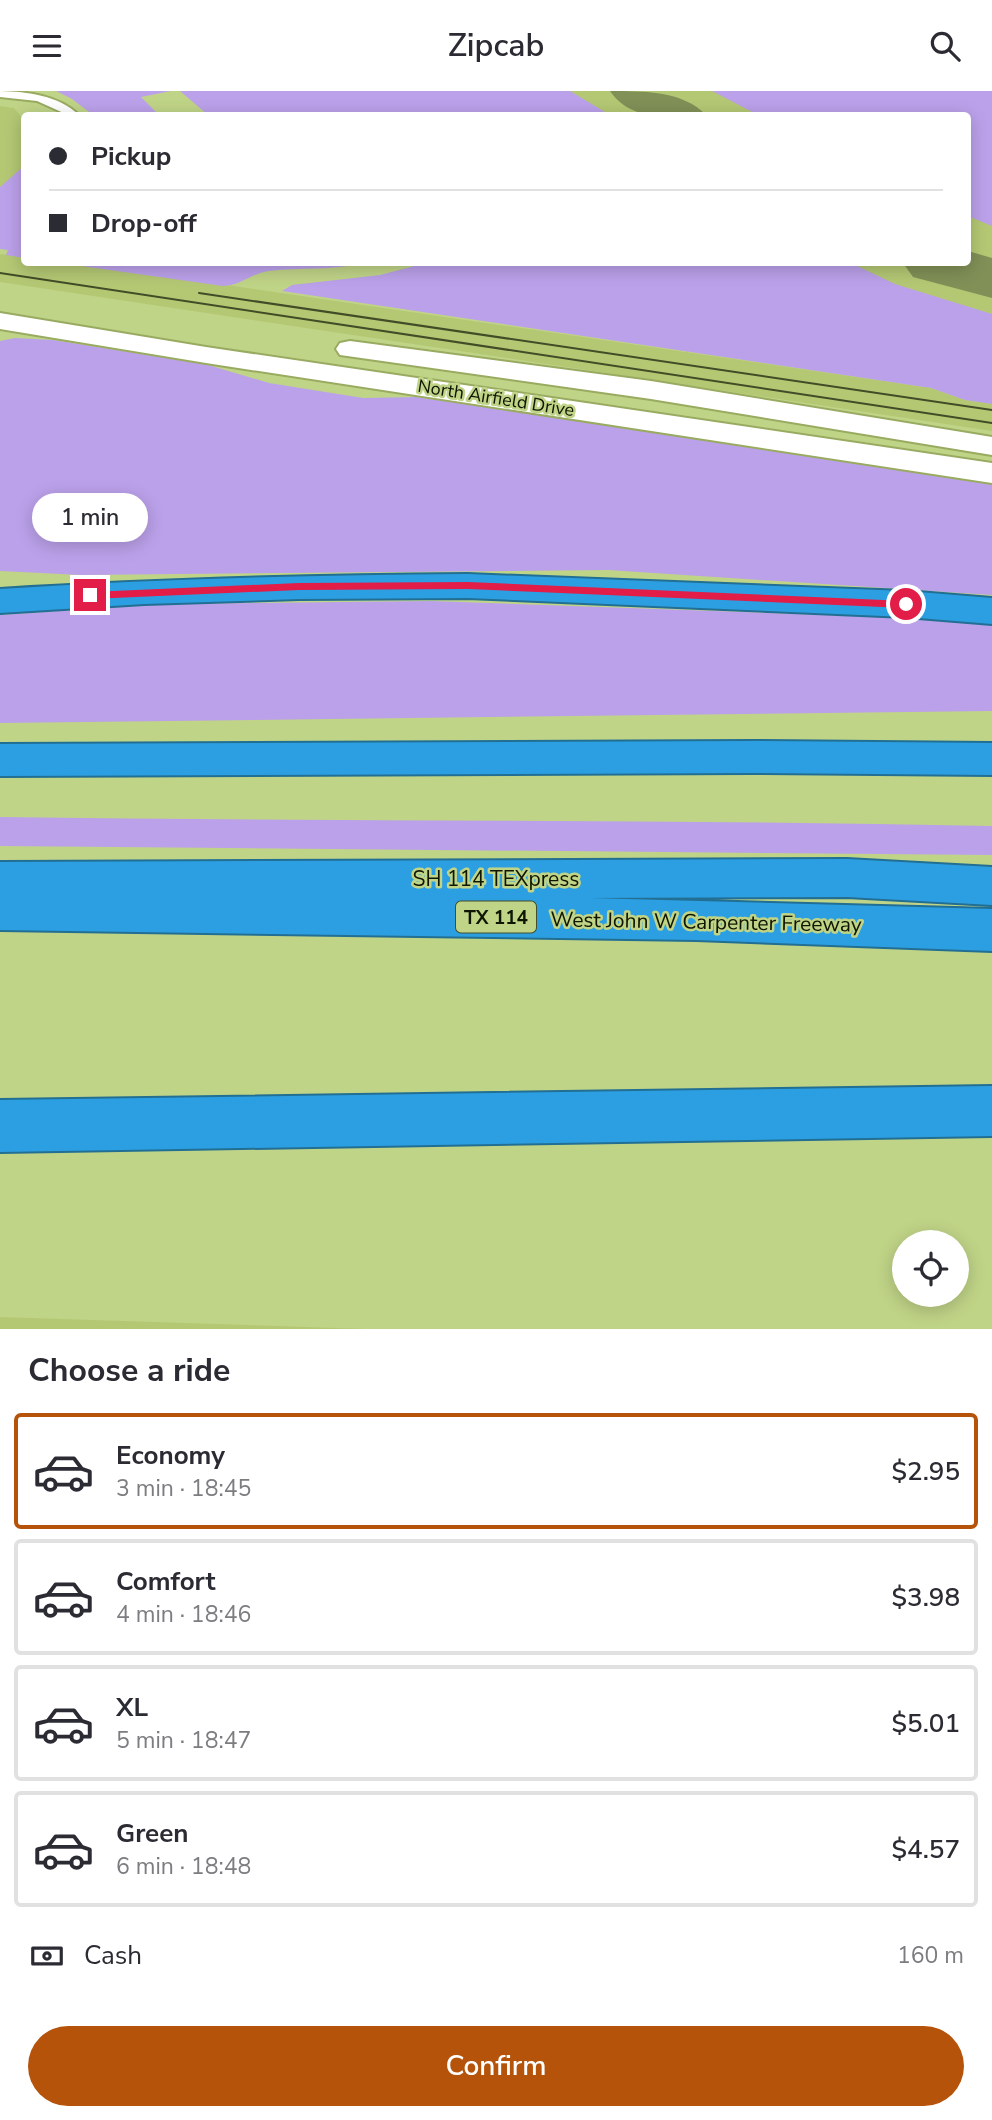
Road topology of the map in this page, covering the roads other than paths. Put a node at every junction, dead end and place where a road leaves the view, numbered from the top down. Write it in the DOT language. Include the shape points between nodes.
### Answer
graph roads {
  1 [pos="0,94"];
  2 [pos="70,112"];
  3 [pos="0,297"];
  4 [pos="120,315"];
  5 [pos="0,321"];
  6 [pos="45,328"];
  7 [pos="0,336"];
  8 [pos="321,345"];
  9 [pos="992,446"];
  10 [pos="992,473"];
  11 [pos="3,599"];
  12 [pos="992,611"];
  13 [pos="992,759"];
  14 [pos="0,760"];
  15 [pos="0,881"];
  16 [pos="992,886"];
  17 [pos="0,910"];
  18 [pos="992,930"];
  19 [pos="992,1111"];
  20 [pos="0,1126"];
  1 -- 2 [label="lane" via="54,101"];
  3 -- 4 [label="main road"];
  5 -- 6 [label="main road, North Airfield Drive"];
  6 -- 7 [label="main road"];
  6 -- 10 [label="main road, North Airfield Drive"];
  8 -- 9 [label="main road, North Airfield Drive" via="651,390"];
  11 -- 12 [label="highway" via="286,587 468,586"];
  13 -- 14 [label="highway"];
  15 -- 16 [label="highway, SH 114 TEXpress" via="847,878"];
  17 -- 18 [label="highway, West John W Carpenter Freeway / TX 114" via="696,920"];
  19 -- 20 [label="highway"];
}
